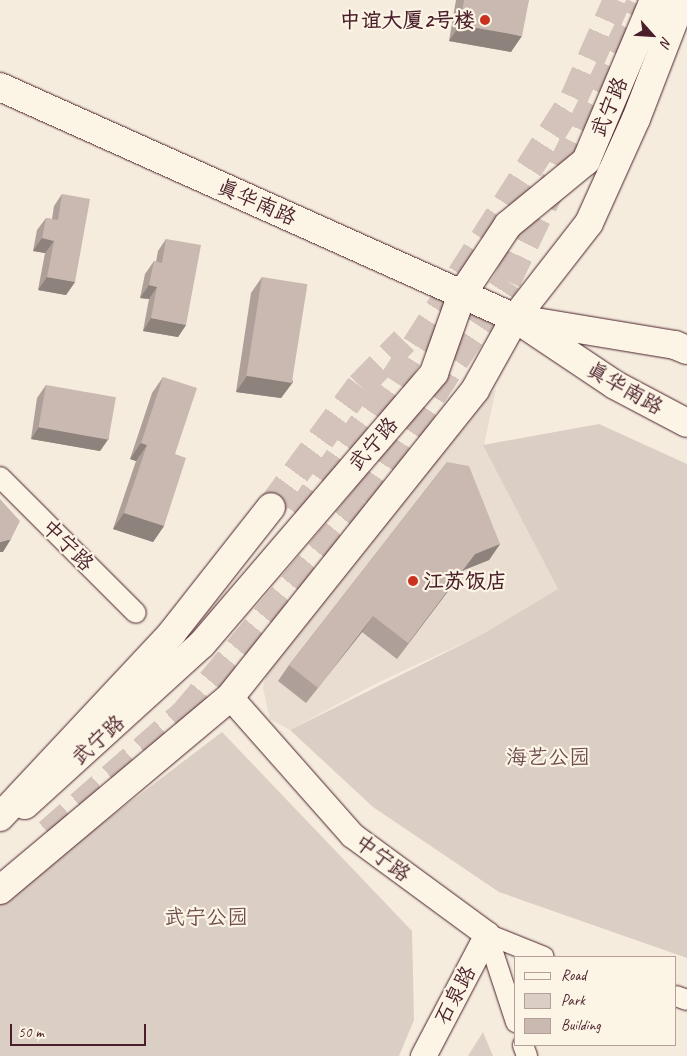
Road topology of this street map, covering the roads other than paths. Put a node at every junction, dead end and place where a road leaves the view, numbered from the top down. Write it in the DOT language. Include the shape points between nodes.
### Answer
graph roads {
  1 [pos="654,0"];
  2 [pos="682,0"];
  3 [pos="0,86"];
  4 [pos="462,294"];
  5 [pos="515,318"];
  6 [pos="687,350"];
  7 [pos="687,422"];
  8 [pos="0,477"];
  9 [pos="271,507"];
  10 [pos="136,613"];
  11 [pos="230,697"];
  12 [pos="0,817"];
  13 [pos="0,828"];
  14 [pos="0,890"];
  15 [pos="487,934"];
  16 [pos="542,956"];
  17 [pos="514,1016"];
  18 [pos="423,1056"];
  1 -- 4 [label="main road, 武宁路" via="586,161 508,225"];
  2 -- 5 [label="main road, 武宁路" via="636,118 589,223"];
  3 -- 4 [label="main road, 真华南路"];
  4 -- 5 [label="main road, 真华南路"];
  4 -- 13 [label="main road, 武宁路" via="434,373 208,637"];
  5 -- 6 [label="main road, 真华南路" via="675,345"];
  5 -- 7 [label="main road, 真华南路" via="615,385"];
  5 -- 11 [label="main road, 武宁路" via="475,390"];
  8 -- 10 [label="street, 中宁路"];
  9 -- 12 [label="main road" via="172,633"];
  11 -- 14 [label="main road, 武宁路"];
  11 -- 15 [label="street, 中宁路" via="352,835"];
  15 -- 16 [label="street"];
  15 -- 17 [label="street"];
  15 -- 18 [label="street, 石泉路"];
}
